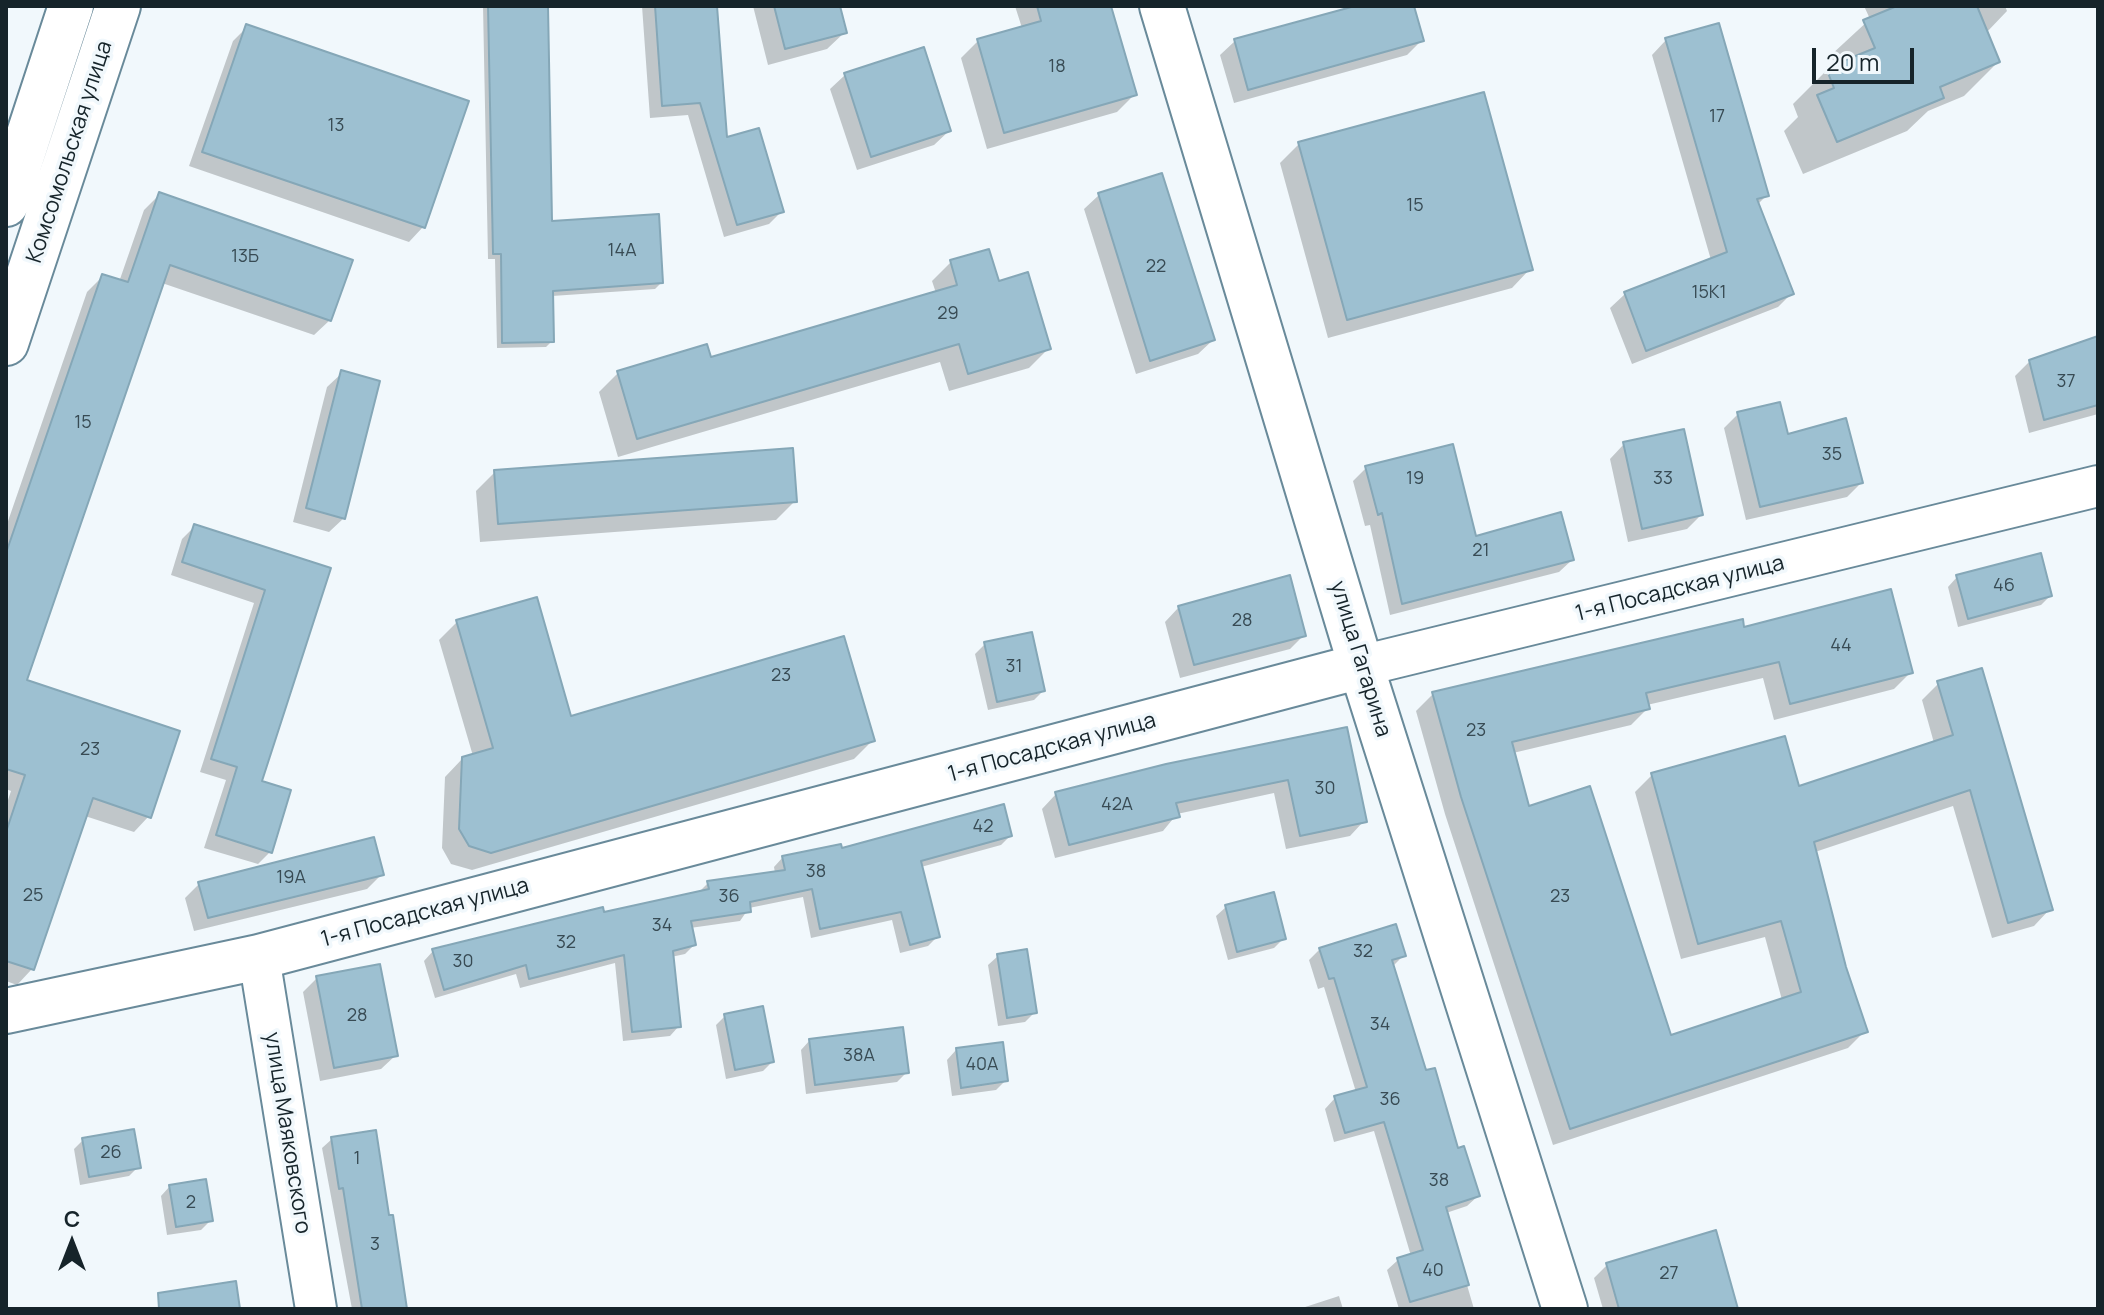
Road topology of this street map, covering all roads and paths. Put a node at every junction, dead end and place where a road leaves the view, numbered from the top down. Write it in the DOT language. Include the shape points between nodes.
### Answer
graph roads {
  1 [pos="71,6"];
  2 [pos="118,6"];
  3 [pos="1162,6"];
  4 [pos="6,204"];
  5 [pos="6,343"];
  6 [pos="2098,486"];
  7 [pos="1361,666"];
  8 [pos="259,957"];
  9 [pos="6,1011"];
  10 [pos="316,1309"];
  11 [pos="1565,1309"];
  1 -- 4 [label="street, Комсомольская улица"];
  2 -- 5 [label="street, Комсомольская улица"];
  3 -- 7 [label="street, улица Гагарина"];
  6 -- 7 [label="street, 1-я Посадская улица"];
  7 -- 8 [label="street, 1-я Посадская улица"];
  7 -- 11 [label="street, улица Гагарина"];
  8 -- 9 [label="street, 1-я Посадская улица"];
  8 -- 10 [label="street, улица Маяковского"];
}
